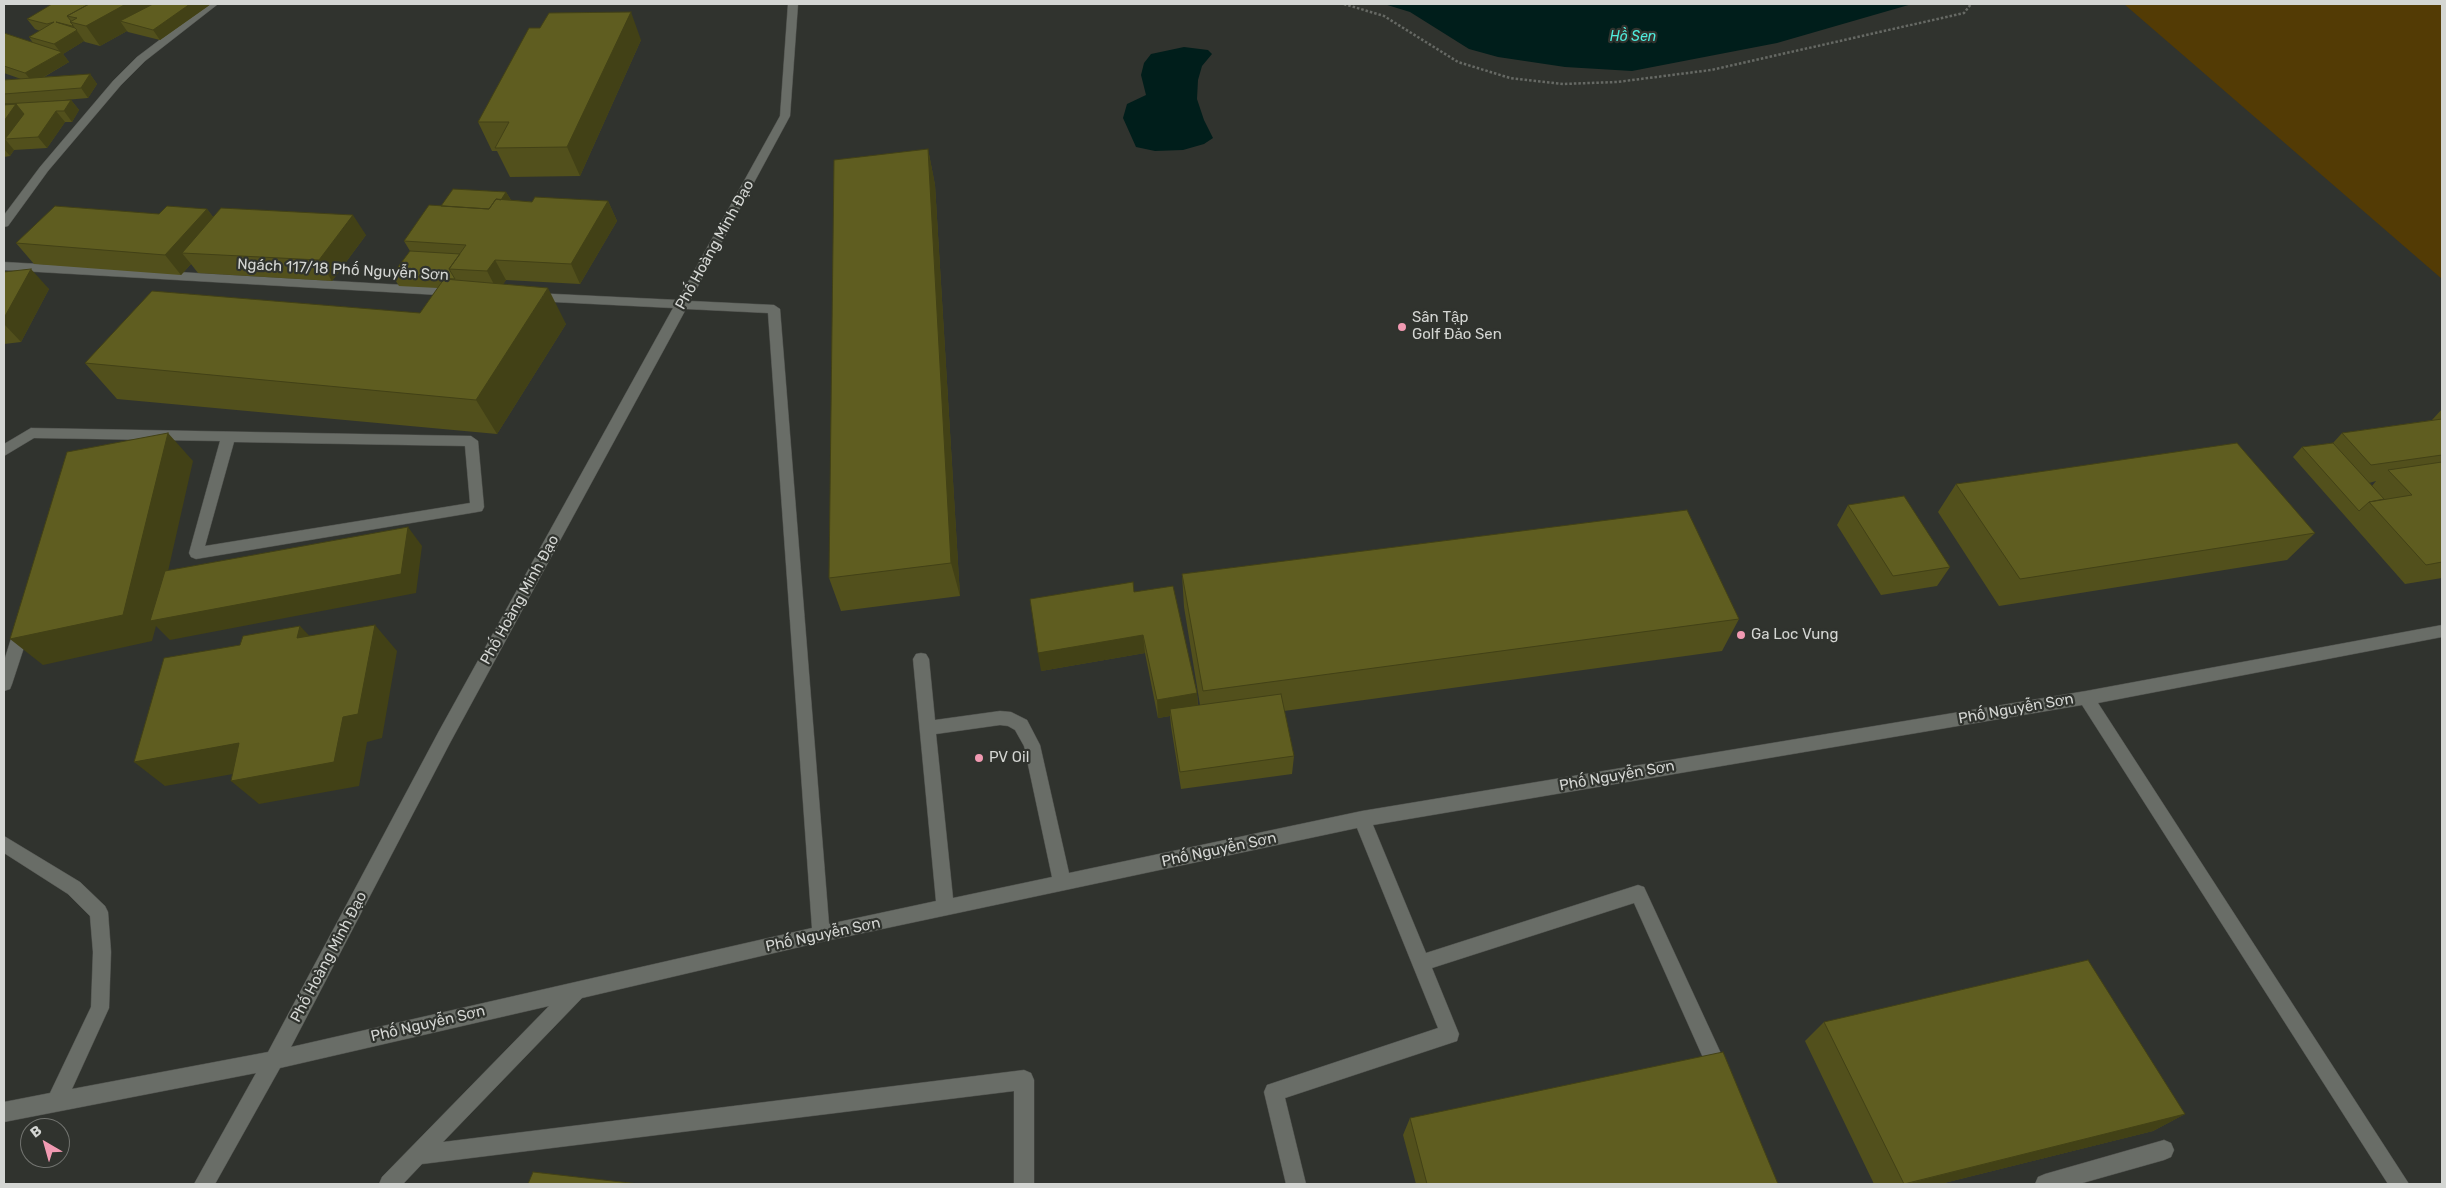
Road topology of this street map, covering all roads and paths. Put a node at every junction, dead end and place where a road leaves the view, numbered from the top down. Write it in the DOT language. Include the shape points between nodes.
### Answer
graph roads {
  1 [pos="213,4"];
  2 [pos="793,4"];
  3 [pos="1344,4"];
  4 [pos="1971,4"];
  5 [pos="4,223"];
  6 [pos="4,266"];
  7 [pos="472,293"];
  8 [pos="522,296"];
  9 [pos="681,305"];
  10 [pos="88,434"];
  11 [pos="228,437"];
  12 [pos="4,451"];
  13 [pos="82,452"];
  14 [pos="29,610"];
  15 [pos="2442,631"];
  16 [pos="921,659"];
  17 [pos="4,684"];
  18 [pos="2086,698"];
  19 [pos="928,728"];
  20 [pos="1362,819"];
  21 [pos="4,844"];
  22 [pos="1062,883"];
  23 [pos="945,908"];
  24 [pos="821,934"];
  25 [pos="1422,963"];
  26 [pos="577,990"];
  27 [pos="274,1060"];
  28 [pos="1729,1093"];
  29 [pos="56,1103"];
  30 [pos="4,1112"];
  31 [pos="2164,1150"];
  32 [pos="417,1155"];
  33 [pos="204,1184"];
  34 [pos="389,1184"];
  35 [pos="1024,1184"];
  36 [pos="1296,1184"];
  37 [pos="2045,1184"];
  38 [pos="2399,1184"];
  1 -- 5 [label="street" via="141,60 117,83 44,169"];
  2 -- 9 [label="street, Phố Hoàng Minh Đạo" via="785,116"];
  3 -- 4 [label="path" via="1384,16 1458,62 1510,78 1563,84 1617,82 1710,70 1964,13"];
  6 -- 7 [label="street, Ngách 117/18 Phố Nguyễn Sơn"];
  8 -- 9 [label="street"];
  9 -- 24 [label="street" via="774,310"];
  9 -- 27 [label="street, Phố Hoàng Minh Đạo" via="445,736"];
  10 -- 11 [label="street"];
  10 -- 12 [label="street" via="31,433"];
  10 -- 13 [label="street"];
  11 -- 11 [label="street" via="471,441 477,507 196,553"];
  14 -- 17 [label="street"];
  15 -- 18 [label="street, Phố Nguyễn Sơn"];
  16 -- 19 [label="street"];
  18 -- 20 [label="street, Phố Nguyễn Sơn"];
  18 -- 38 [label="street"];
  19 -- 22 [label="street" via="1000,718 1021,724 1032,745"];
  19 -- 23 [label="street"];
  20 -- 22 [label="street, Phố Nguyễn Sơn"];
  20 -- 25 [label="street"];
  21 -- 29 [label="street" via="74,888 99,912 102,952 100,1008"];
  22 -- 23 [label="street, Phố Nguyễn Sơn"];
  23 -- 24 [label="street, Phố Nguyễn Sơn"];
  24 -- 26 [label="street, Phố Nguyễn Sơn"];
  25 -- 28 [label="street" via="1638,893"];
  25 -- 36 [label="street" via="1450,1034 1274,1092"];
  26 -- 27 [label="street, Phố Nguyễn Sơn"];
  26 -- 32 [label="street"];
  27 -- 29 [label="street, Phố Nguyễn Sơn"];
  27 -- 33 [label="street, Phố Hoàng Minh Đạo"];
  29 -- 30 [label="street, Phố Nguyễn Sơn"];
  31 -- 37 [label="street"];
  32 -- 34 [label="street"];
  32 -- 35 [label="street" via="1024,1080"];
}
